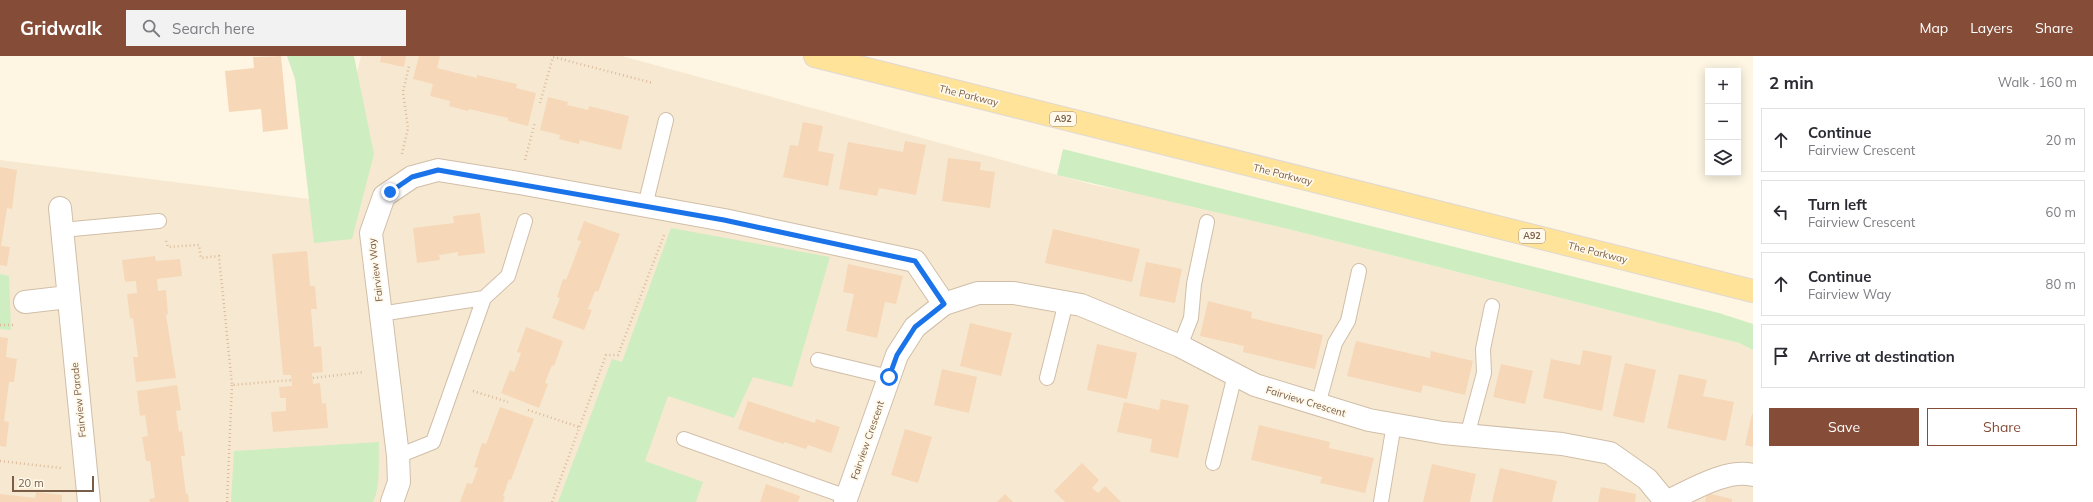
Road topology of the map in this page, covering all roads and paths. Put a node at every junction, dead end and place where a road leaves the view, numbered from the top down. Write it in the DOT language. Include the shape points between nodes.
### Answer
graph roads {
  1 [pos="549,56"];
  2 [pos="815,56"];
  3 [pos="553,57"];
  4 [pos="409,66"];
  5 [pos="653,83"];
  6 [pos="540,103"];
  7 [pos="666,120"];
  8 [pos="535,122"];
  9 [pos="519,183"];
  10 [pos="398,186"];
  11 [pos="646,206"];
  12 [pos="60,208"];
  13 [pos="673,211"];
  14 [pos="159,221"];
  15 [pos="525,221"];
  16 [pos="1207,222"];
  17 [pos="62,230"];
  18 [pos="1360,271"];
  19 [pos="1753,291"];
  20 [pos="68,297"];
  21 [pos="484,298"];
  22 [pos="25,302"];
  23 [pos="1066,302"];
  24 [pos="944,304"];
  25 [pos="1492,306"];
  26 [pos="380,314"];
  27 [pos="1180,346"];
  28 [pos="818,360"];
  29 [pos="388,368"];
  30 [pos="1235,375"];
  31 [pos="889,377"];
  32 [pos="313,378"];
  33 [pos="1047,378"];
  34 [pos="292,380"];
  35 [pos="454,384"];
  36 [pos="232,385"];
  37 [pos="508,402"];
  38 [pos="1318,405"];
  39 [pos="528,410"];
  40 [pos="1394,424"];
  41 [pos="579,427"];
  42 [pos="1467,436"];
  43 [pos="684,439"];
  44 [pos="398,456"];
  45 [pos="0,461"];
  46 [pos="1214,463"];
  47 [pos="85,471"];
  48 [pos="1753,475"];
  49 [pos="846,499"];
  50 [pos="89,502"];
  51 [pos="227,502"];
  52 [pos="392,502"];
  53 [pos="552,502"];
  54 [pos="1381,502"];
  55 [pos="1666,502"];
  1 -- 3 [label="path"];
  2 -- 19 [label="main road, The Parkway / A92"];
  3 -- 5 [label="path"];
  3 -- 6 [label="path"];
  4 -- 10 [label="path" via="403,92 408,128"];
  7 -- 11 [label="lane"];
  8 -- 9 [label="path"];
  9 -- 10 [label="street, Fairview Way" via="438,170 412,177"];
  9 -- 11 [label="street, Fairview Way"];
  10 -- 26 [label="street, Fairview Way" via="384,196 371,233"];
  11 -- 13 [label="street, Fairview Way"];
  12 -- 17 [label="street, Fairview Parade"];
  13 -- 24 [label="street, Fairview Way" via="915,261"];
  13 -- 41 [label="path" via="618,355 606,355"];
  14 -- 17 [label="lane"];
  14 -- 36 [label="path" via="168,247 199,245 201,258 219,256"];
  15 -- 21 [label="lane" via="508,276"];
  16 -- 27 [label="lane" via="1194,284 1191,318"];
  17 -- 20 [label="street, Fairview Parade"];
  18 -- 38 [label="lane" via="1348,321 1335,343"];
  20 -- 22 [label="street"];
  20 -- 47 [label="street, Fairview Parade"];
  21 -- 26 [label="lane"];
  21 -- 35 [label="lane"];
  23 -- 24 [label="street, Fairview Crescent" via="1014,293 978,293"];
  23 -- 27 [label="street, Fairview Crescent" via="1081,305"];
  23 -- 33 [label="lane"];
  24 -- 31 [label="street, Fairview Crescent" via="915,327 897,355"];
  25 -- 42 [label="lane" via="1483,349 1484,373"];
  26 -- 29 [label="street, Fairview Way"];
  27 -- 30 [label="street, Fairview Crescent"];
  28 -- 31 [label="lane"];
  29 -- 32 [label="path"];
  29 -- 44 [label="street, Fairview Way"];
  30 -- 38 [label="street, Fairview Crescent" via="1255,385"];
  30 -- 46 [label="lane"];
  31 -- 49 [label="street, Fairview Crescent"];
  34 -- 36 [label="path"];
  35 -- 37 [label="path"];
  35 -- 44 [label="lane" via="433,442"];
  36 -- 51 [label="path"];
  38 -- 40 [label="street, Fairview Crescent" via="1369,420"];
  39 -- 41 [label="path"];
  40 -- 42 [label="street, Fairview Crescent"];
  40 -- 54 [label="lane"];
  41 -- 53 [label="path"];
  42 -- 55 [label="street, Fairview Crescent" via="1562,444 1610,453 1647,479"];
  43 -- 49 [label="lane"];
  44 -- 52 [label="street, Fairview Way" via="399,482"];
  45 -- 47 [label="path"];
  47 -- 50 [label="street, Fairview Parade"];
  48 -- 55 [label="street, Fairview Crescent" via="1720,477"];
}
